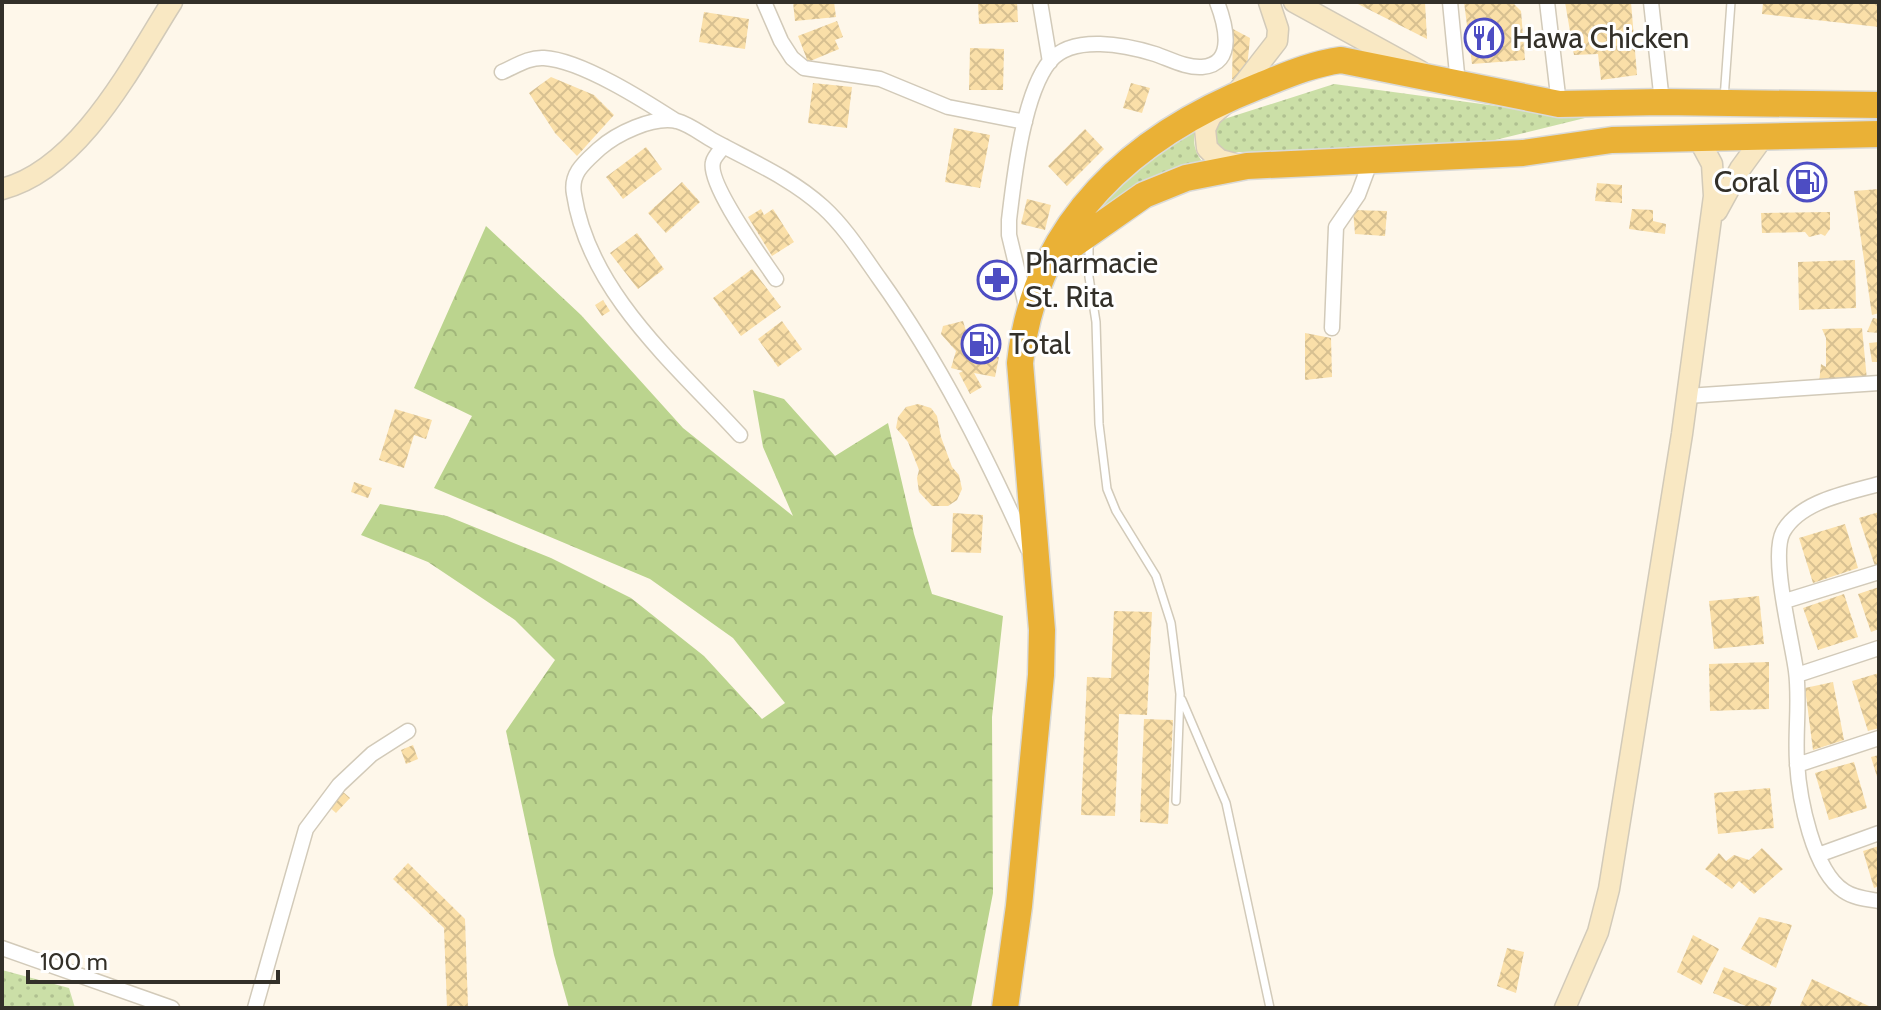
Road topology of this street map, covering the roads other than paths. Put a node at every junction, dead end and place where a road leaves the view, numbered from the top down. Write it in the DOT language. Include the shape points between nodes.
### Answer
graph roads {
  1 [pos="172,2"];
  2 [pos="764,2"];
  3 [pos="1040,2"];
  4 [pos="1217,2"];
  5 [pos="1269,2"];
  6 [pos="1294,2"];
  7 [pos="1450,2"];
  8 [pos="1547,2"];
  9 [pos="1651,2"];
  10 [pos="1731,2"];
  11 [pos="1050,62"];
  12 [pos="502,72"];
  13 [pos="1448,82"];
  14 [pos="1235,95"];
  15 [pos="1662,102"];
  16 [pos="1723,103"];
  17 [pos="1559,104"];
  18 [pos="1879,105"];
  19 [pos="676,121"];
  20 [pos="1025,122"];
  21 [pos="1879,134"];
  22 [pos="1697,136"];
  23 [pos="1764,136"];
  24 [pos="724,146"];
  25 [pos="1371,160"];
  26 [pos="1247,166"];
  27 [pos="2,189"];
  28 [pos="1713,218"];
  29 [pos="1090,232"];
  30 [pos="1051,261"];
  31 [pos="776,279"];
  32 [pos="1029,316"];
  33 [pos="1332,328"];
  34 [pos="1879,383"];
  35 [pos="1687,396"];
  36 [pos="740,435"];
  37 [pos="1879,484"];
  38 [pos="1036,568"];
  39 [pos="1879,572"];
  40 [pos="1785,601"];
  41 [pos="1879,648"];
  42 [pos="1797,675"];
  43 [pos="1180,694"];
  44 [pos="408,731"];
  45 [pos="1879,738"];
  46 [pos="1797,765"];
  47 [pos="1176,801"];
  48 [pos="1879,833"];
  49 [pos="1818,855"];
  50 [pos="1879,901"];
  51 [pos="2,948"];
  52 [pos="172,1008"];
  53 [pos="255,1008"];
  54 [pos="1005,1008"];
  55 [pos="1270,1008"];
  56 [pos="1565,1008"];
  1 -- 27 [label="main road" via="114,93 65,153 31,178"];
  2 -- 20 [label="street" via="781,41 804,68 880,79 948,107"];
  3 -- 11 [label="street"];
  4 -- 11 [label="street" via="1227,43 1210,65 1191,66 1107,45 1062,52"];
  5 -- 14 [label="main road" via="1277,41"];
  6 -- 13 [label="main road"];
  7 -- 13 [label="street"];
  8 -- 17 [label="street"];
  9 -- 15 [label="street"];
  10 -- 16 [label="lane"];
  11 -- 20 [label="street"];
  12 -- 19 [label="street" via="526,61 561,61 607,80"];
  13 -- 14 [label="highway" via="1341,60 1318,63"];
  13 -- 17 [label="highway"];
  14 -- 26 [label="main road" via="1211,116 1205,139 1220,160"];
  14 -- 30 [label="highway" via="1185,120 1117,172 1079,210"];
  15 -- 16 [label="highway"];
  15 -- 17 [label="highway"];
  16 -- 18 [label="highway"];
  19 -- 24 [label="street"];
  19 -- 36 [label="street" via="638,126 611,138 580,167 573,192 608,283"];
  20 -- 32 [label="street" via="1009,235"];
  21 -- 23 [label="highway"];
  22 -- 23 [label="highway"];
  22 -- 25 [label="highway" via="1612,140 1523,153"];
  22 -- 28 [label="main road" via="1712,164"];
  23 -- 28 [label="main road"];
  24 -- 31 [label="street" via="713,161 714,180"];
  24 -- 38 [label="street" via="809,196 855,244 904,312 958,403"];
  25 -- 26 [label="highway"];
  25 -- 33 [label="street" via="1358,195 1336,227"];
  26 -- 29 [label="highway" via="1158,189"];
  28 -- 35 [label="main road"];
  29 -- 30 [label="highway"];
  29 -- 43 [label="lane" via="1106,480 1116,511 1162,592"];
  30 -- 32 [label="highway"];
  32 -- 38 [label="highway" via="1020,363"];
  34 -- 35 [label="street"];
  35 -- 56 [label="main road" via="1609,889 1598,932"];
  37 -- 40 [label="street" via="1812,507 1788,524 1779,547"];
  38 -- 54 [label="highway" via="1041,675"];
  39 -- 40 [label="street"];
  40 -- 42 [label="street"];
  41 -- 42 [label="street"];
  42 -- 46 [label="street"];
  43 -- 47 [label="lane"];
  43 -- 55 [label="lane" via="1226,803"];
  44 -- 53 [label="street" via="372,754 339,785 306,829"];
  45 -- 46 [label="street"];
  46 -- 49 [label="street"];
  48 -- 49 [label="street"];
  49 -- 50 [label="street" via="1845,892"];
  51 -- 52 [label="street"];
}
